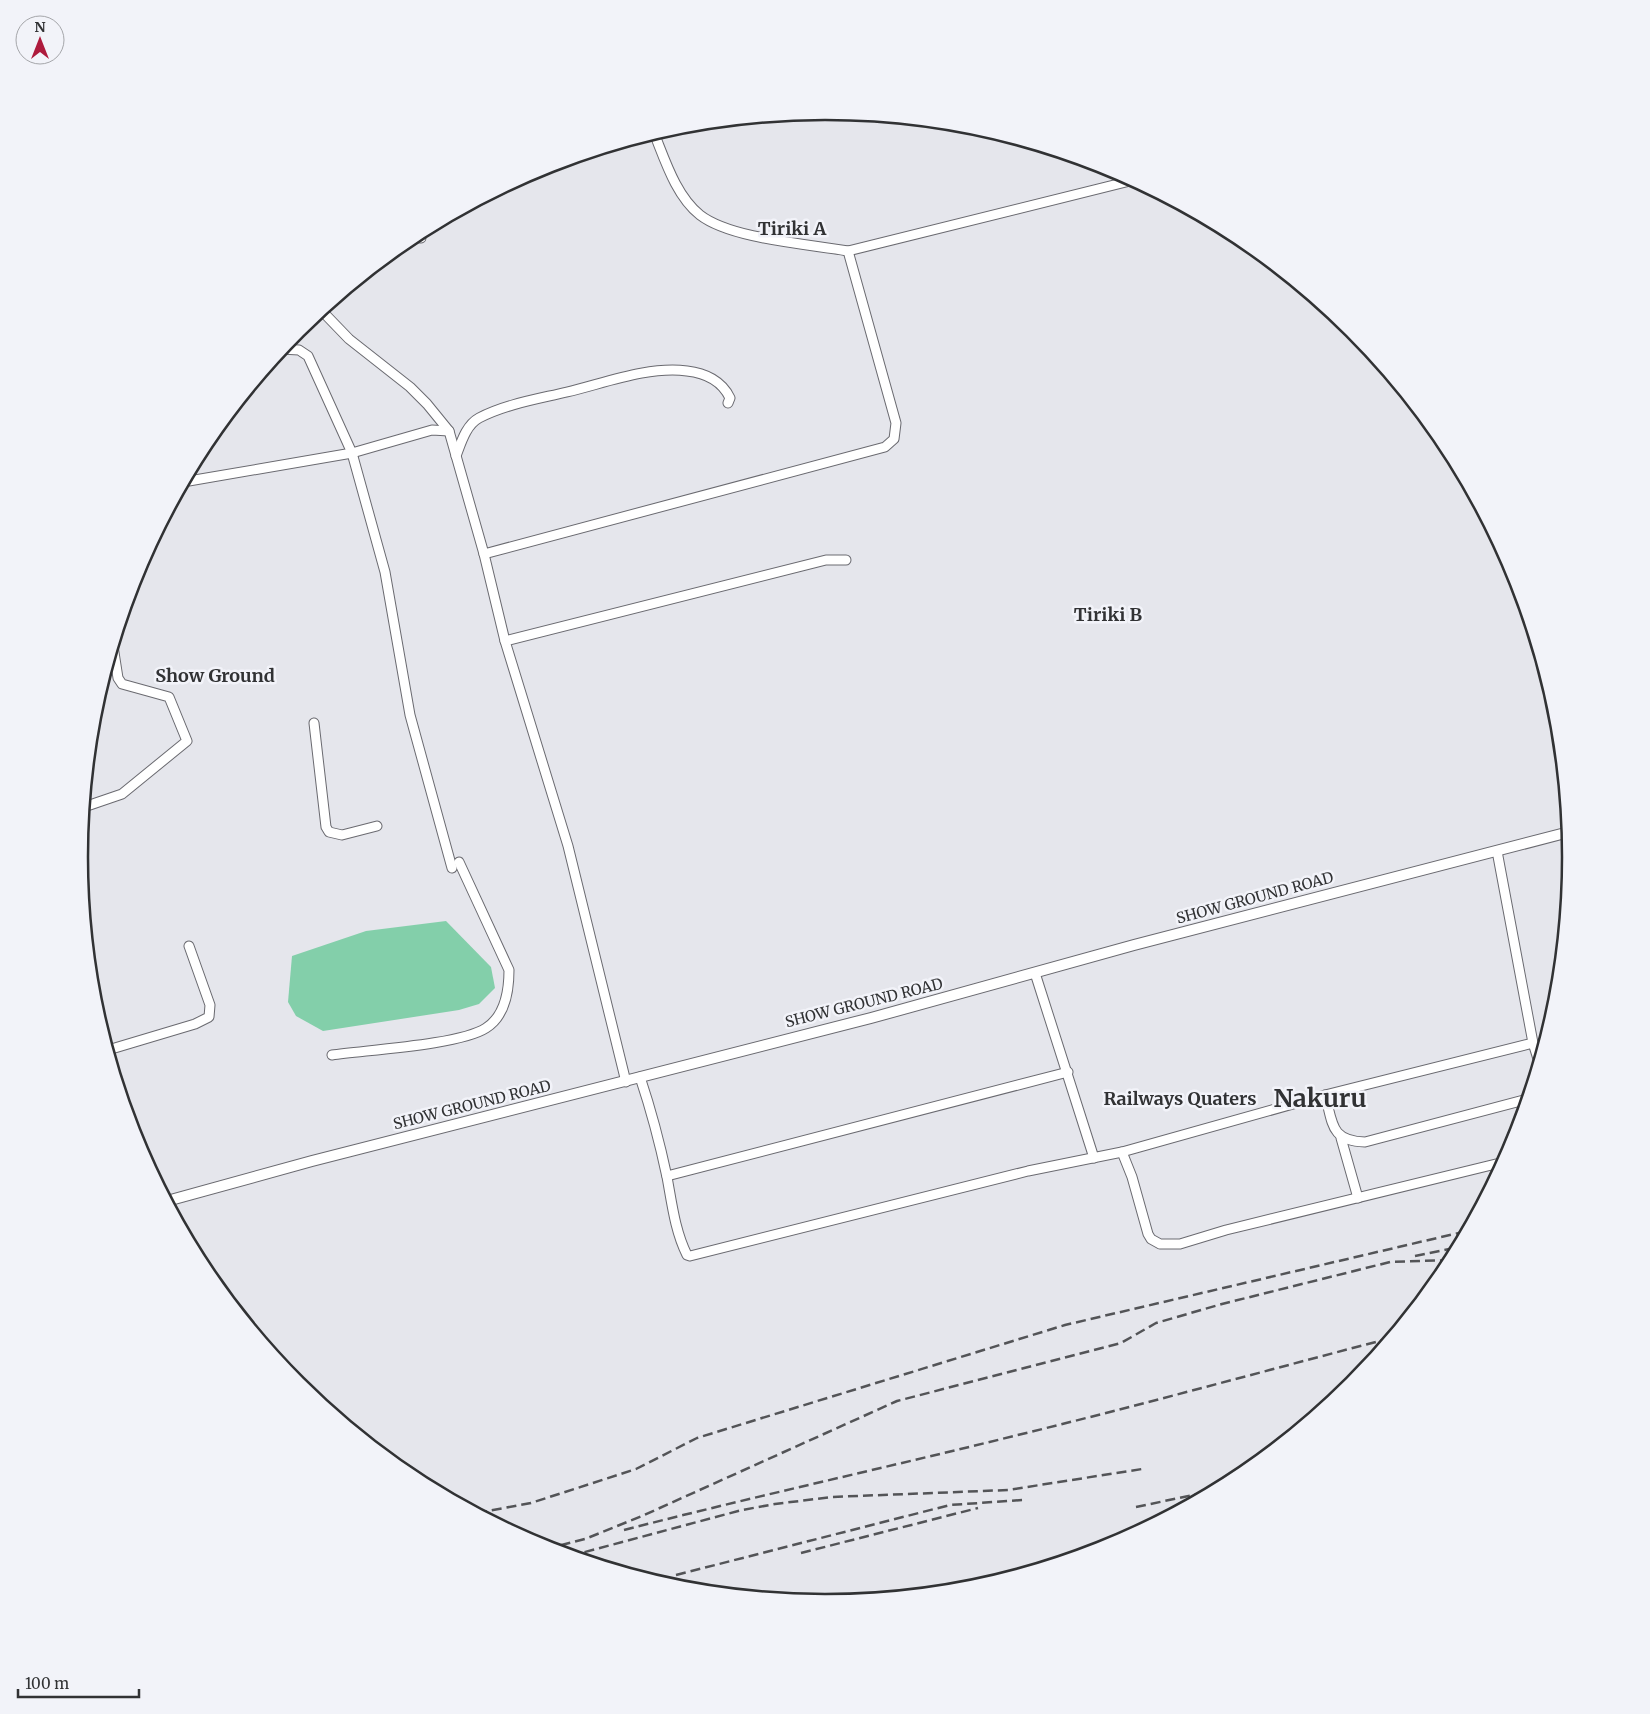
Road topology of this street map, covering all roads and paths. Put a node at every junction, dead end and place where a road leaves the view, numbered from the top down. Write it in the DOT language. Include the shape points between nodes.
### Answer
graph roads {
  1 [pos="657,140"];
  2 [pos="1122,183"];
  3 [pos="848,251"];
  4 [pos="326,315"];
  5 [pos="291,350"];
  6 [pos="728,403"];
  7 [pos="449,431"];
  8 [pos="352,453"];
  9 [pos="456,456"];
  10 [pos="191,481"];
  11 [pos="484,554"];
  12 [pos="846,560"];
  13 [pos="505,641"];
  14 [pos="115,659"];
  15 [pos="314,723"];
  16 [pos="89,805"];
  17 [pos="377,826"];
  18 [pos="1562,834"];
  19 [pos="1496,851"];
  20 [pos="189,946"];
  21 [pos="1035,973"];
  22 [pos="1533,1043"];
  23 [pos="113,1048"];
  24 [pos="1536,1052"];
  25 [pos="332,1055"];
  26 [pos="1068,1072"];
  27 [pos="640,1078"];
  28 [pos="626,1082"];
  29 [pos="1325,1095"];
  30 [pos="1520,1101"];
  31 [pos="1341,1138"];
  32 [pos="1122,1152"];
  33 [pos="1094,1158"];
  34 [pos="1494,1164"];
  35 [pos="667,1176"];
  36 [pos="1358,1198"];
  37 [pos="172,1199"];
  1 -- 3 [label="street" via="682,192 699,214 714,224 768,238"];
  2 -- 3 [label="street"];
  3 -- 11 [label="street" via="896,423 894,439 885,447"];
  4 -- 7 [label="street" via="349,339 410,387"];
  5 -- 8 [label="street" via="308,356"];
  6 -- 9 [label="street" via="730,398 726,392 704,374 670,370 640,374 511,406 478,418 462,438"];
  7 -- 8 [label="street" via="432,430"];
  7 -- 9 [label="street"];
  8 -- 10 [label="street"];
  8 -- 25 [label="street" via="385,572 410,715 456,865 509,970 509,988 497,1018 486,1028 452,1039"];
  9 -- 11 [label="street"];
  11 -- 13 [label="street"];
  12 -- 13 [label="street" via="826,560"];
  13 -- 28 [label="street" via="568,846"];
  14 -- 16 [label="street" via="122,684 170,697 187,741 122,794"];
  15 -- 17 [label="street" via="329,832 342,835"];
  18 -- 19 [label="main road, SHOW GROUND ROAD"];
  19 -- 21 [label="main road, SHOW GROUND ROAD"];
  19 -- 22 [label="street"];
  20 -- 23 [label="street" via="210,1005 209,1017"];
  21 -- 26 [label="street"];
  21 -- 27 [label="main road, SHOW GROUND ROAD"];
  22 -- 24 [label="street"];
  22 -- 29 [label="street"];
  26 -- 33 [label="street"];
  26 -- 35 [label="street"];
  27 -- 28 [label="main road, SHOW GROUND ROAD"];
  27 -- 35 [label="street"];
  28 -- 37 [label="main road, SHOW GROUND ROAD"];
  29 -- 31 [label="street" via="1335,1130"];
  29 -- 32 [label="street"];
  30 -- 31 [label="street" via="1365,1142"];
  31 -- 36 [label="street"];
  32 -- 33 [label="street"];
  32 -- 36 [label="street" via="1148,1234 1151,1239 1165,1245 1180,1244"];
  33 -- 35 [label="street" via="928,1195 694,1256 687,1255 682,1245"];
  34 -- 36 [label="street"];
}
